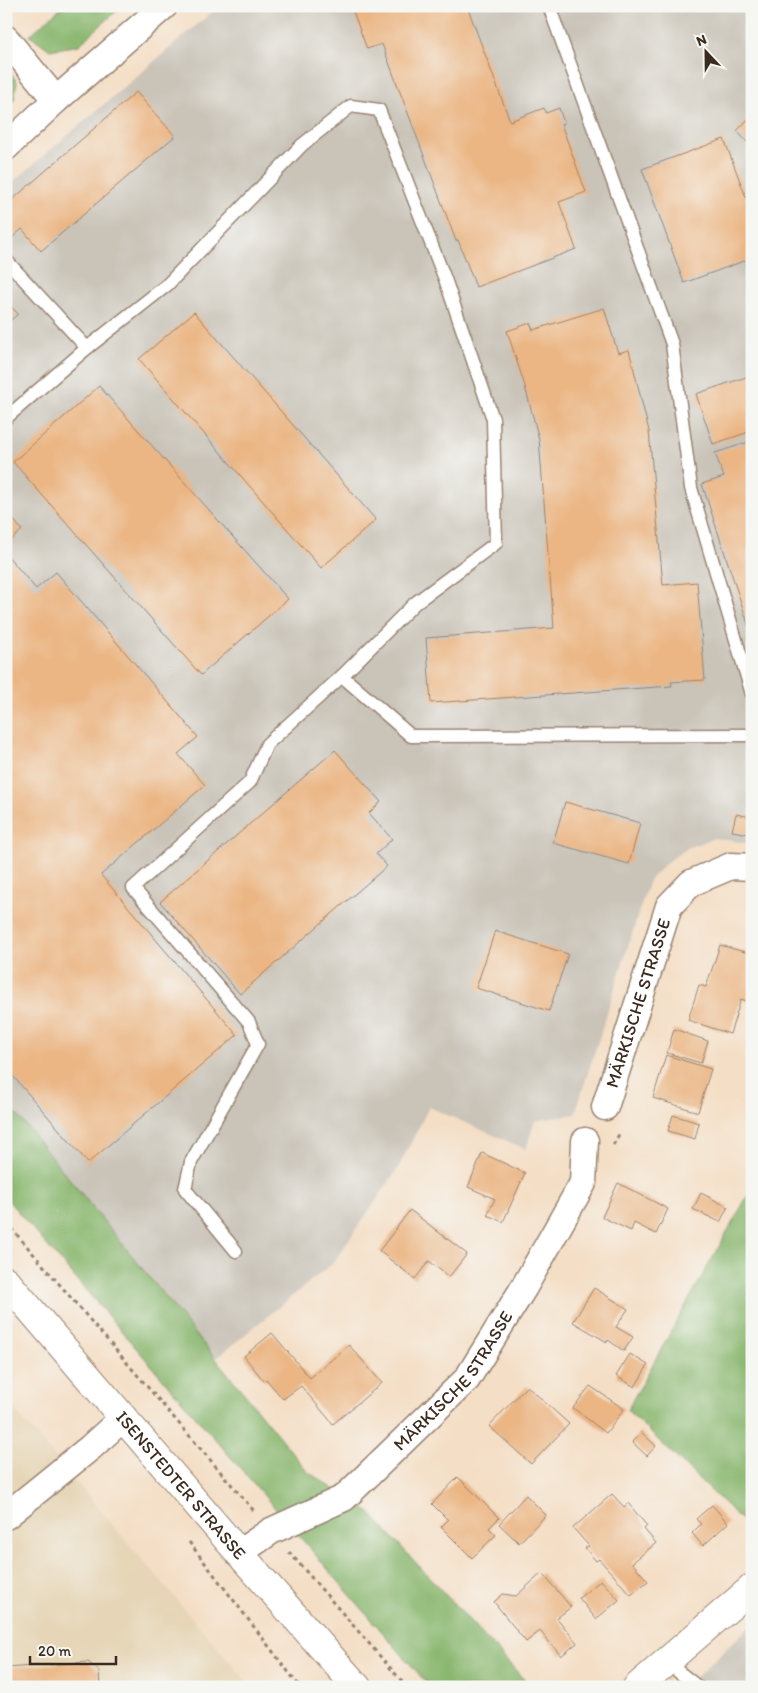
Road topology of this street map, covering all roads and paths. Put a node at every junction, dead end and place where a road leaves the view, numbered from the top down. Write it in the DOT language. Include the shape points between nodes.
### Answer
graph roads {
  1 [pos="164,6"];
  2 [pos="550,6"];
  3 [pos="6,39"];
  4 [pos="56,100"];
  5 [pos="6,147"];
  6 [pos="6,260"];
  7 [pos="87,348"];
  8 [pos="6,418"];
  9 [pos="342,676"];
  10 [pos="752,694"];
  11 [pos="752,735"];
  12 [pos="752,867"];
  13 [pos="605,1107"];
  14 [pos="586,1141"];
  15 [pos="6,1222"];
  16 [pos="236,1251"];
  17 [pos="6,1281"];
  18 [pos="123,1418"];
  19 [pos="6,1516"];
  20 [pos="270,1531"];
  21 [pos="239,1553"];
  22 [pos="752,1588"];
  23 [pos="666,1662"];
  24 [pos="357,1687"];
  25 [pos="407,1687"];
  26 [pos="637,1687"];
  27 [pos="698,1687"];
  1 -- 4 [label="street"];
  2 -- 10 [label="lane" via="672,344 691,488"];
  3 -- 4 [label="street"];
  4 -- 5 [label="street"];
  6 -- 7 [label="lane"];
  7 -- 8 [label="lane"];
  7 -- 9 [label="lane" via="167,285 302,145 351,106 379,110 445,279 492,419 496,543 415,603"];
  9 -- 11 [label="lane" via="412,736"];
  9 -- 16 [label="lane" via="267,744 250,782 133,888 250,1022 258,1044 191,1162 185,1190"];
  12 -- 13 [label="street, MÄRKISCHE STRASSE" via="731,866 691,884 669,906"];
  14 -- 20 [label="street, MÄRKISCHE STRASSE" via="583,1183 467,1379 344,1498"];
  15 -- 20 [label="path"];
  17 -- 18 [label="street, ISENSTEDTER STRASSE"];
  18 -- 19 [label="street"];
  18 -- 21 [label="street, ISENSTEDTER STRASSE"];
  20 -- 21 [label="street, MÄRKISCHE STRASSE"];
  20 -- 25 [label="path"];
  21 -- 24 [label="street, ISENSTEDTER STRASSE"];
  22 -- 23 [label="street"];
  23 -- 26 [label="street"];
  23 -- 27 [label="lane"];
}
